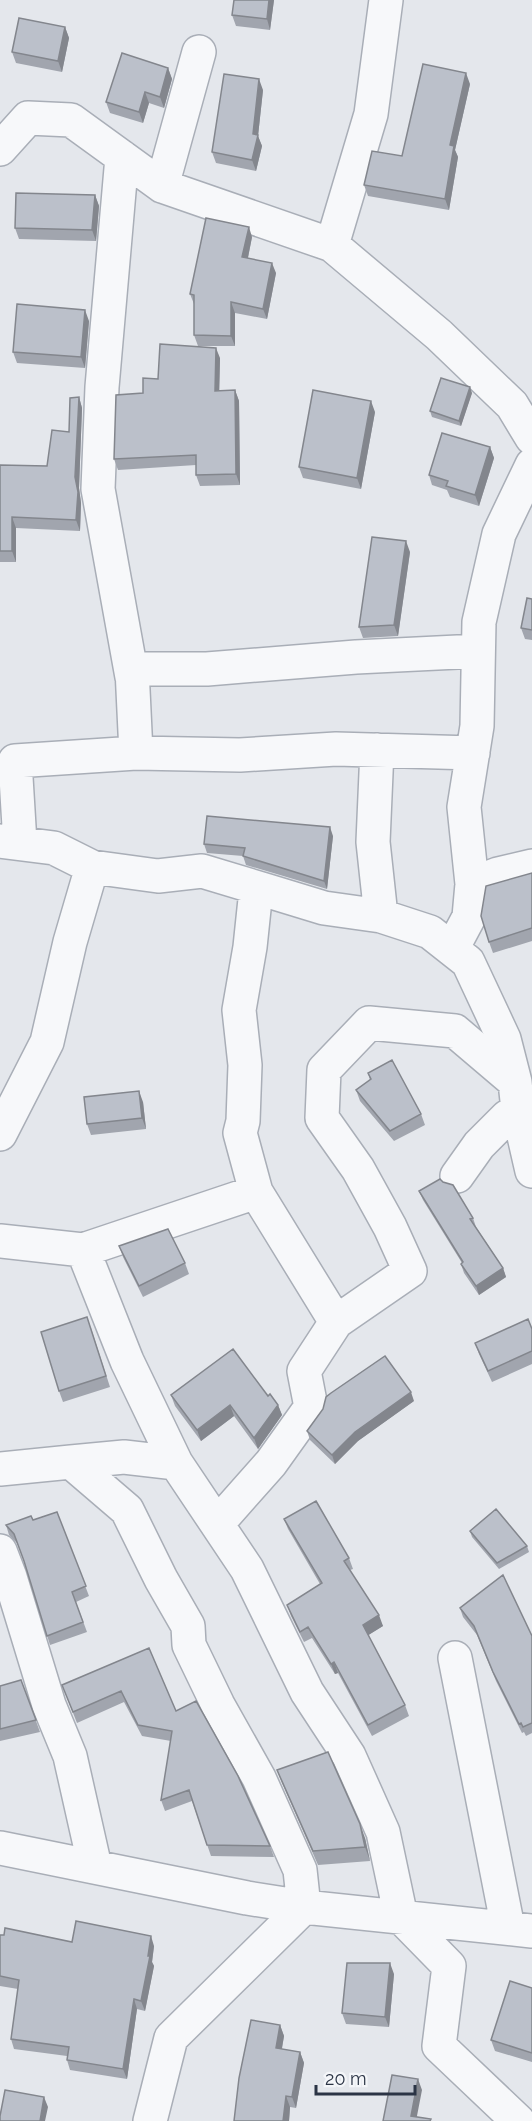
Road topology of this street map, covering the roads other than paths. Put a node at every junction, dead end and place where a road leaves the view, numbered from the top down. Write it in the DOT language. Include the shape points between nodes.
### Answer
graph roads {
  1 [pos="387,0"];
  2 [pos="198,52"];
  3 [pos="0,149"];
  4 [pos="122,157"];
  5 [pos="162,186"];
  6 [pos="332,245"];
  7 [pos="532,438"];
  8 [pos="532,465"];
  9 [pos="478,651"];
  10 [pos="132,677"];
  11 [pos="377,750"];
  12 [pos="136,753"];
  13 [pos="473,753"];
  14 [pos="10,842"];
  15 [pos="532,866"];
  16 [pos="92,867"];
  17 [pos="472,884"];
  18 [pos="265,890"];
  19 [pos="381,916"];
  20 [pos="452,949"];
  21 [pos="522,1098"];
  22 [pos="0,1134"];
  23 [pos="532,1171"];
  24 [pos="457,1176"];
  25 [pos="256,1192"];
  26 [pos="0,1241"];
  27 [pos="83,1250"];
  28 [pos="336,1322"];
  29 [pos="71,1462"];
  30 [pos="176,1463"];
  31 [pos="0,1469"];
  32 [pos="217,1524"];
  33 [pos="0,1552"];
  34 [pos="455,1658"];
  35 [pos="0,1848"];
  36 [pos="95,1867"];
  37 [pos="304,1907"];
  38 [pos="401,1917"];
  39 [pos="520,1930"];
  40 [pos="150,2121"];
  41 [pos="518,2121"];
  1 -- 6 [label="street" via="371,114"];
  2 -- 5 [label="street"];
  3 -- 4 [label="street" via="28,118 71,120"];
  4 -- 5 [label="street"];
  4 -- 10 [label="street" via="102,387 98,489"];
  5 -- 6 [label="street"];
  6 -- 7 [label="street" via="439,335 512,405"];
  8 -- 9 [label="street" via="499,534 479,622"];
  9 -- 10 [label="street" via="207,669 132,669"];
  9 -- 13 [label="street"];
  10 -- 12 [label="street"];
  11 -- 12 [label="street" via="240,755"];
  11 -- 13 [label="street"];
  11 -- 19 [label="street" via="373,842"];
  12 -- 14 [label="street" via="15,761"];
  13 -- 17 [label="street" via="464,807"];
  14 -- 16 [label="street" via="54,848"];
  15 -- 17 [label="street"];
  16 -- 18 [label="street" via="159,876 202,872"];
  16 -- 22 [label="street" via="47,1042"];
  17 -- 20 [label="street" via="469,916"];
  18 -- 19 [label="street" via="324,908"];
  18 -- 25 [label="street" via="256,890 239,1010 244,1065 240,1133"];
  19 -- 20 [label="street" via="430,932"];
  20 -- 21 [label="street" via="468,962 504,1039"];
  21 -- 23 [label="street"];
  21 -- 24 [label="street"];
  21 -- 28 [label="street" via="455,1031 369,1023 324,1070 322,1118 358,1169 410,1271"];
  25 -- 27 [label="street"];
  25 -- 28 [label="street"];
  26 -- 27 [label="street"];
  27 -- 30 [label="street"];
  28 -- 32 [label="street" via="304,1371 311,1407 271,1463"];
  29 -- 30 [label="street" via="124,1457"];
  29 -- 31 [label="street"];
  29 -- 37 [label="street" via="127,1510 188,1626 189,1645 259,1778 300,1870"];
  30 -- 32 [label="street"];
  32 -- 38 [label="street" via="247,1569 307,1692 349,1756 383,1832"];
  33 -- 36 [label="street" via="49,1705 70,1756"];
  34 -- 39 [label="street"];
  35 -- 36 [label="street"];
  36 -- 37 [label="street"];
  37 -- 38 [label="street"];
  37 -- 40 [label="street" via="171,2038"];
  38 -- 39 [label="street"];
  38 -- 41 [label="street" via="449,1966 439,2046"];
}
